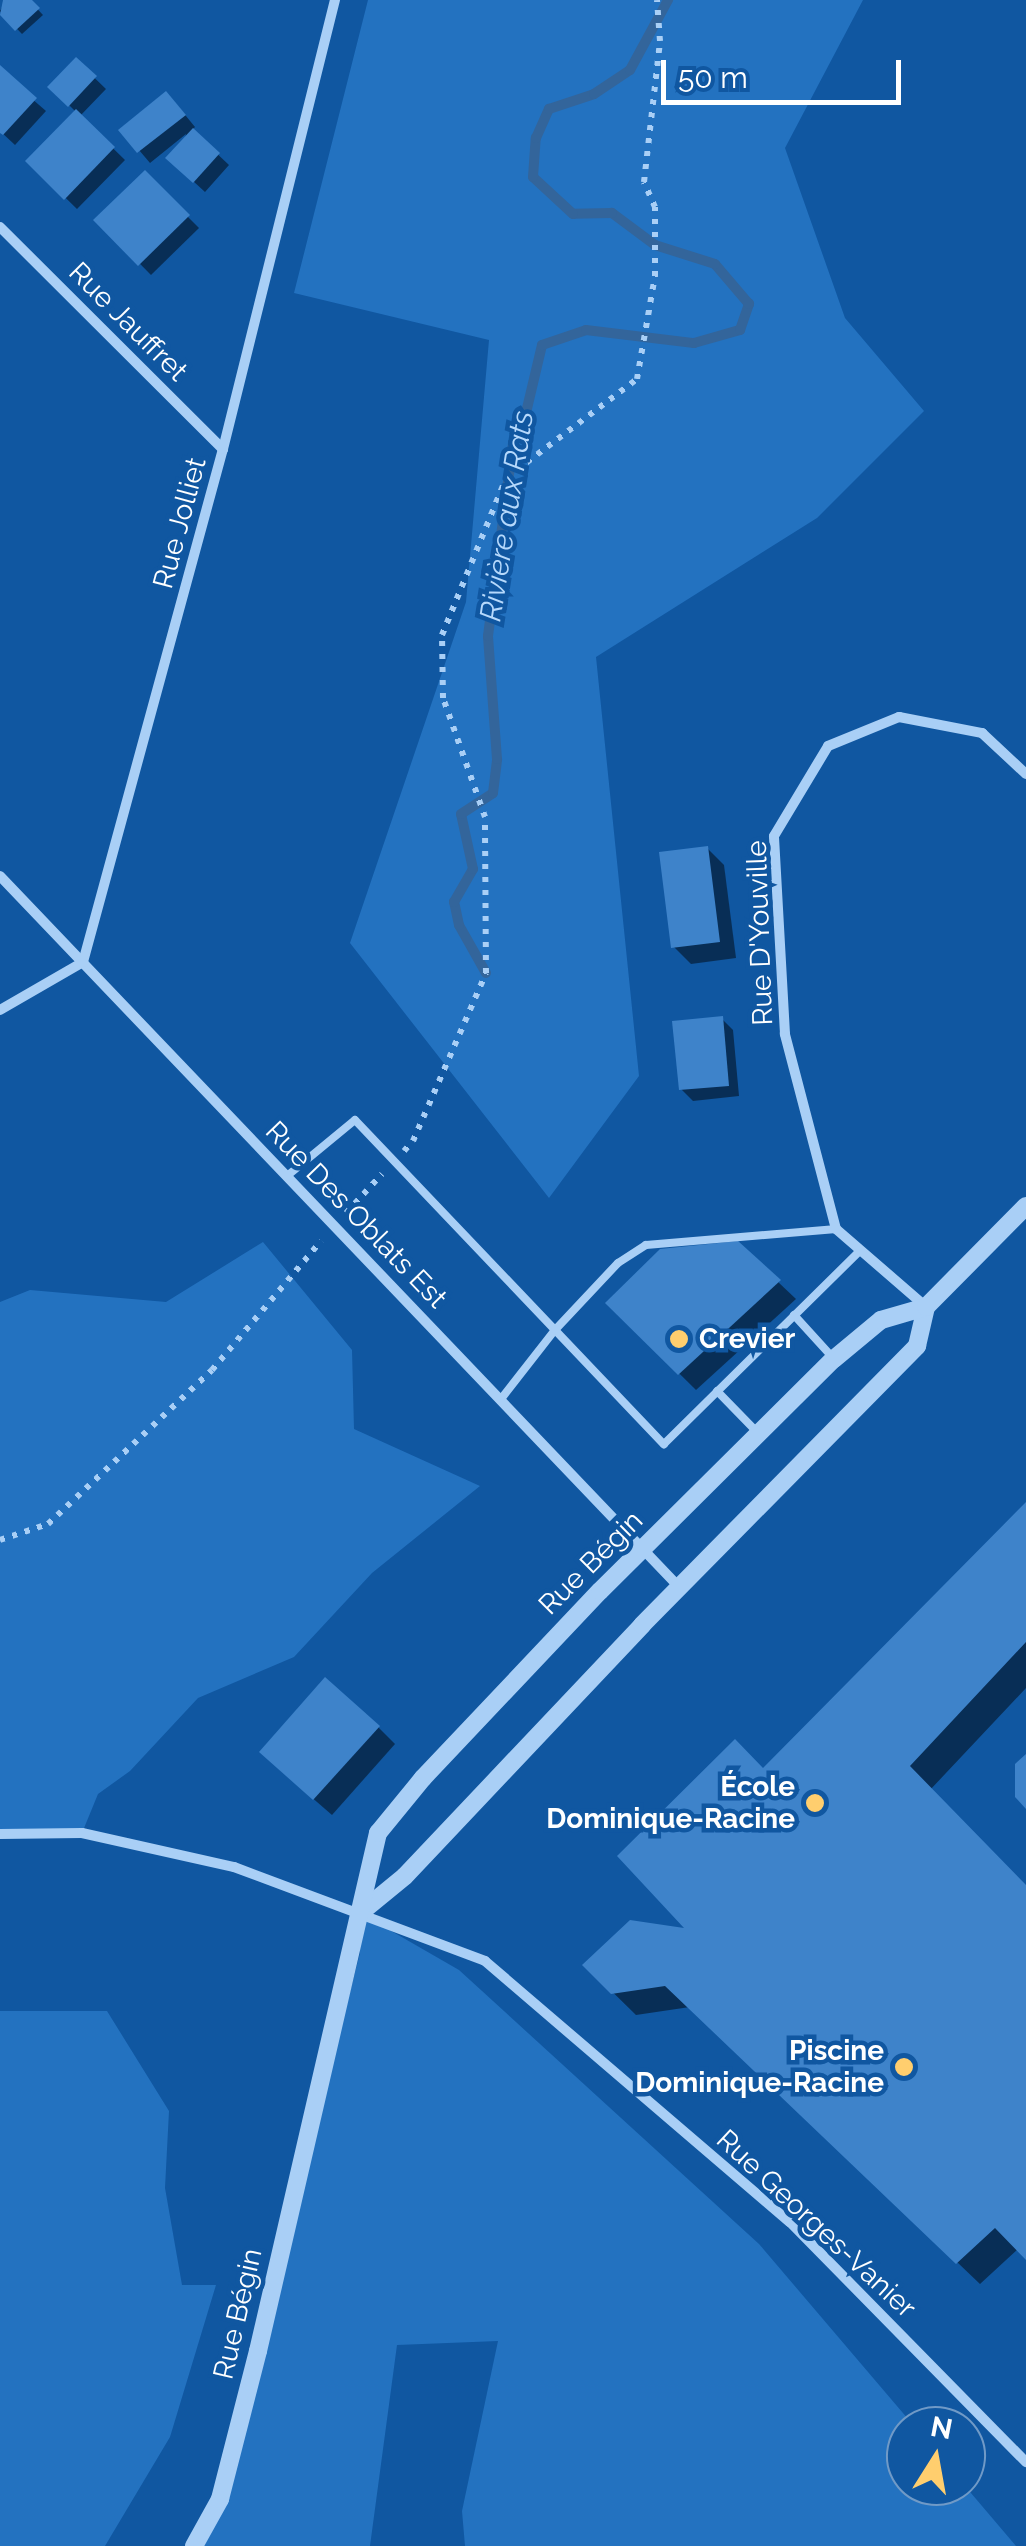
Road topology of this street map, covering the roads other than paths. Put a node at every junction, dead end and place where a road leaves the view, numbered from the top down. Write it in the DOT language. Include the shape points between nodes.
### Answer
graph roads {
  1 [pos="335,0"];
  2 [pos="0,227"];
  3 [pos="224,449"];
  4 [pos="1026,774"];
  5 [pos="0,876"];
  6 [pos="83,962"];
  7 [pos="0,1010"];
  8 [pos="287,1176"];
  9 [pos="1026,1206"];
  10 [pos="836,1228"];
  11 [pos="860,1251"];
  12 [pos="926,1307"];
  13 [pos="794,1315"];
  14 [pos="555,1330"];
  15 [pos="834,1359"];
  16 [pos="717,1390"];
  17 [pos="501,1398"];
  18 [pos="760,1435"];
  19 [pos="644,1549"];
  20 [pos="679,1586"];
  21 [pos="0,1834"];
  22 [pos="360,1913"];
  23 [pos="1026,2462"];
  24 [pos="194,2546"];
  1 -- 3 [label="street, Rue Jolliet"];
  2 -- 3 [label="street, Rue Jauffret"];
  3 -- 6 [label="street, Rue Jolliet"];
  4 -- 10 [label="street, Rue D'Youville" via="982,734 898,717 828,746 774,836 785,1034"];
  5 -- 6 [label="street, Rue Des Oblats Est"];
  6 -- 7 [label="street"];
  6 -- 8 [label="street, Rue Des Oblats Est"];
  8 -- 14 [label="lane" via="354,1120"];
  8 -- 17 [label="street, Rue Des Oblats Est"];
  9 -- 12 [label="street, Rue Bégin"];
  10 -- 11 [label="street"];
  10 -- 14 [label="lane" via="646,1246 618,1264"];
  11 -- 12 [label="street"];
  11 -- 13 [label="lane"];
  12 -- 15 [label="street, Rue Bégin" via="882,1320"];
  12 -- 20 [label="street, Rue Bégin" via="917,1346"];
  13 -- 15 [label="lane"];
  13 -- 16 [label="lane"];
  14 -- 16 [label="lane" via="664,1444"];
  14 -- 17 [label="lane"];
  15 -- 18 [label="street, Rue Bégin"];
  16 -- 18 [label="lane"];
  17 -- 19 [label="street, Rue Des Oblats Est"];
  18 -- 19 [label="street, Rue Bégin"];
  19 -- 20 [label="street, Rue Des Oblats Est"];
  19 -- 22 [label="street, Rue Bégin" via="378,1834"];
  20 -- 22 [label="street, Rue Bégin" via="405,1876"];
  21 -- 22 [label="street, Rue Georges-Vanier" via="82,1833 234,1868"];
  22 -- 23 [label="street, Rue Georges-Vanier" via="486,1960 790,2222"];
  22 -- 24 [label="street, Rue Bégin" via="220,2499"];
}
